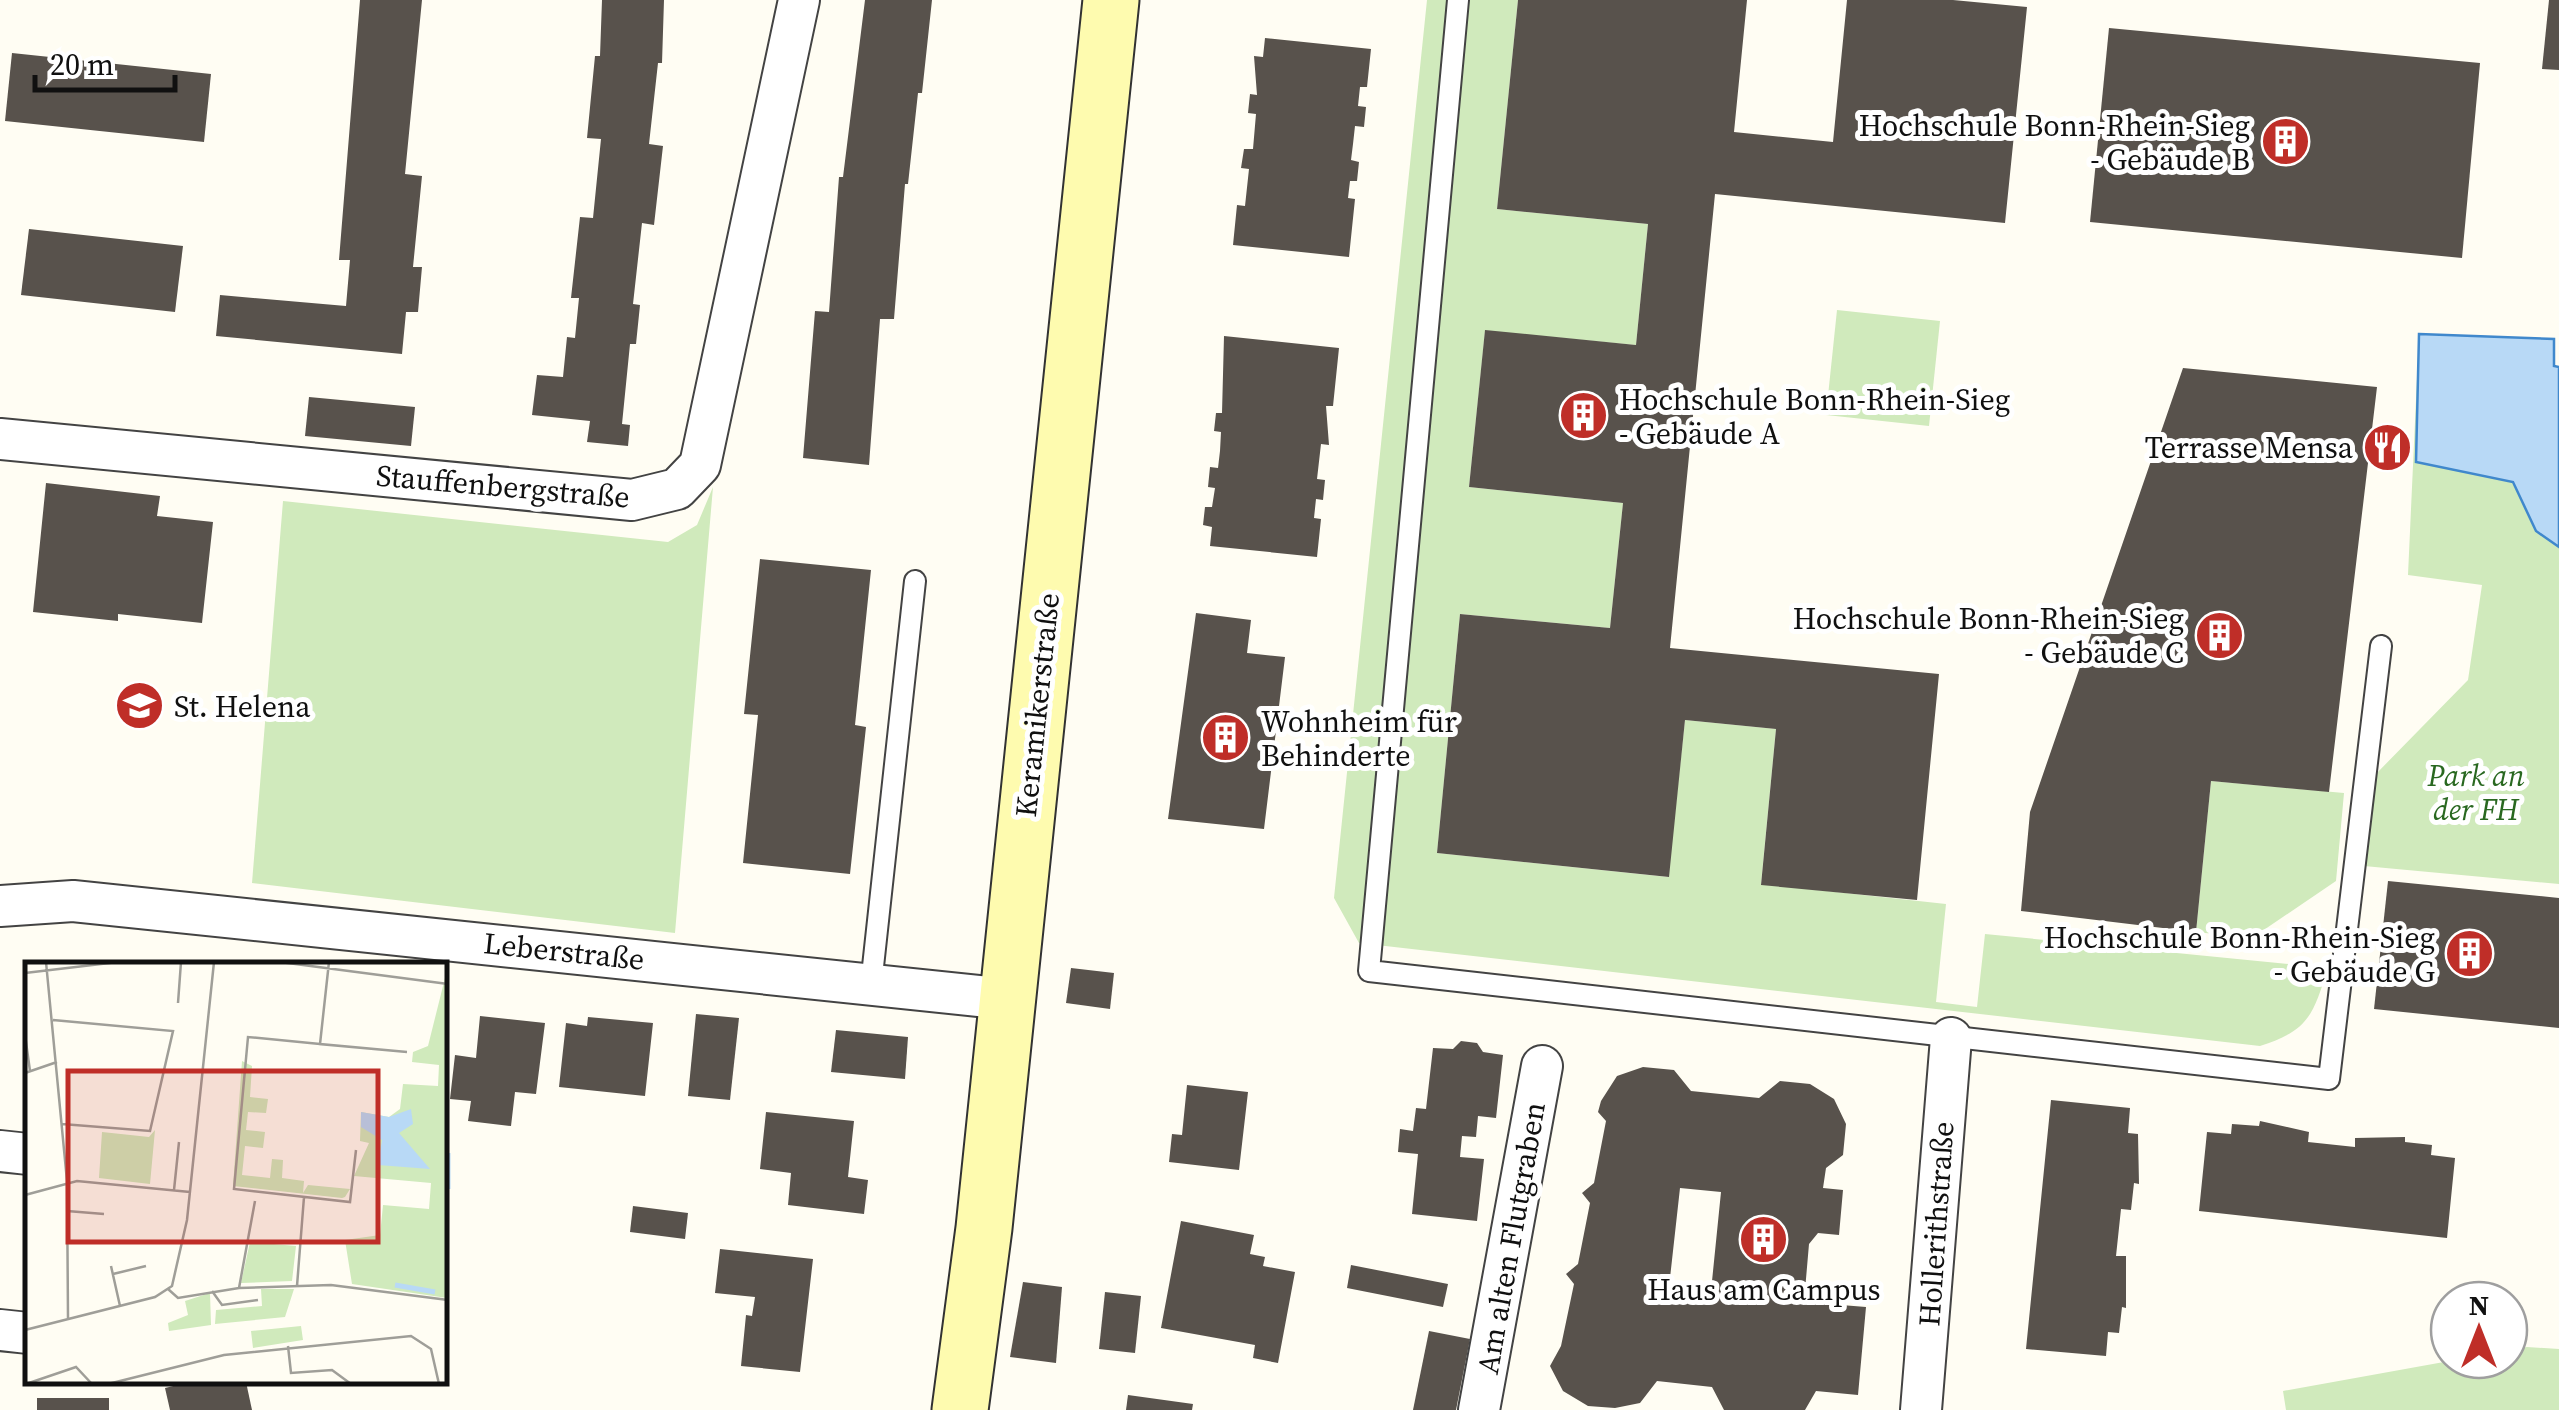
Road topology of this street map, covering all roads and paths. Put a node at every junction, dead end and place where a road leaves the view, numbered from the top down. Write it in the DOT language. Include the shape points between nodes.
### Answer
graph roads {
  1 [pos="798,0"];
  2 [pos="1111,0"];
  3 [pos="1458,0"];
  4 [pos="0,438"];
  5 [pos="916,581"];
  6 [pos="2381,646"];
  7 [pos="0,906"];
  8 [pos="871,985"];
  9 [pos="1007,1000"];
  10 [pos="1951,1038"];
  11 [pos="1542,1066"];
  12 [pos="0,1151"];
  13 [pos="25,1154"];
  14 [pos="0,1330"];
  15 [pos="25,1332"];
  16 [pos="960,1410"];
  17 [pos="1479,1410"];
  18 [pos="1921,1410"];
  1 -- 4 [label="street, Stauffenbergstraße" via="700,466 678,490 632,500"];
  2 -- 9 [label="street, Keramikerstraße"];
  3 -- 10 [label="lane" via="1369,971"];
  5 -- 8 [label="lane"];
  6 -- 10 [label="lane" via="2329,1080"];
  7 -- 8 [label="street, Leberstraße" via="73,901"];
  8 -- 9 [label="street, Leberstraße"];
  9 -- 16 [label="street, Keramikerstraße"];
  10 -- 18 [label="street, Hollerithstraße"];
  11 -- 17 [label="street, Am alten Flutgraben"];
  12 -- 13 [label="street"];
  14 -- 15 [label="street"];
}
